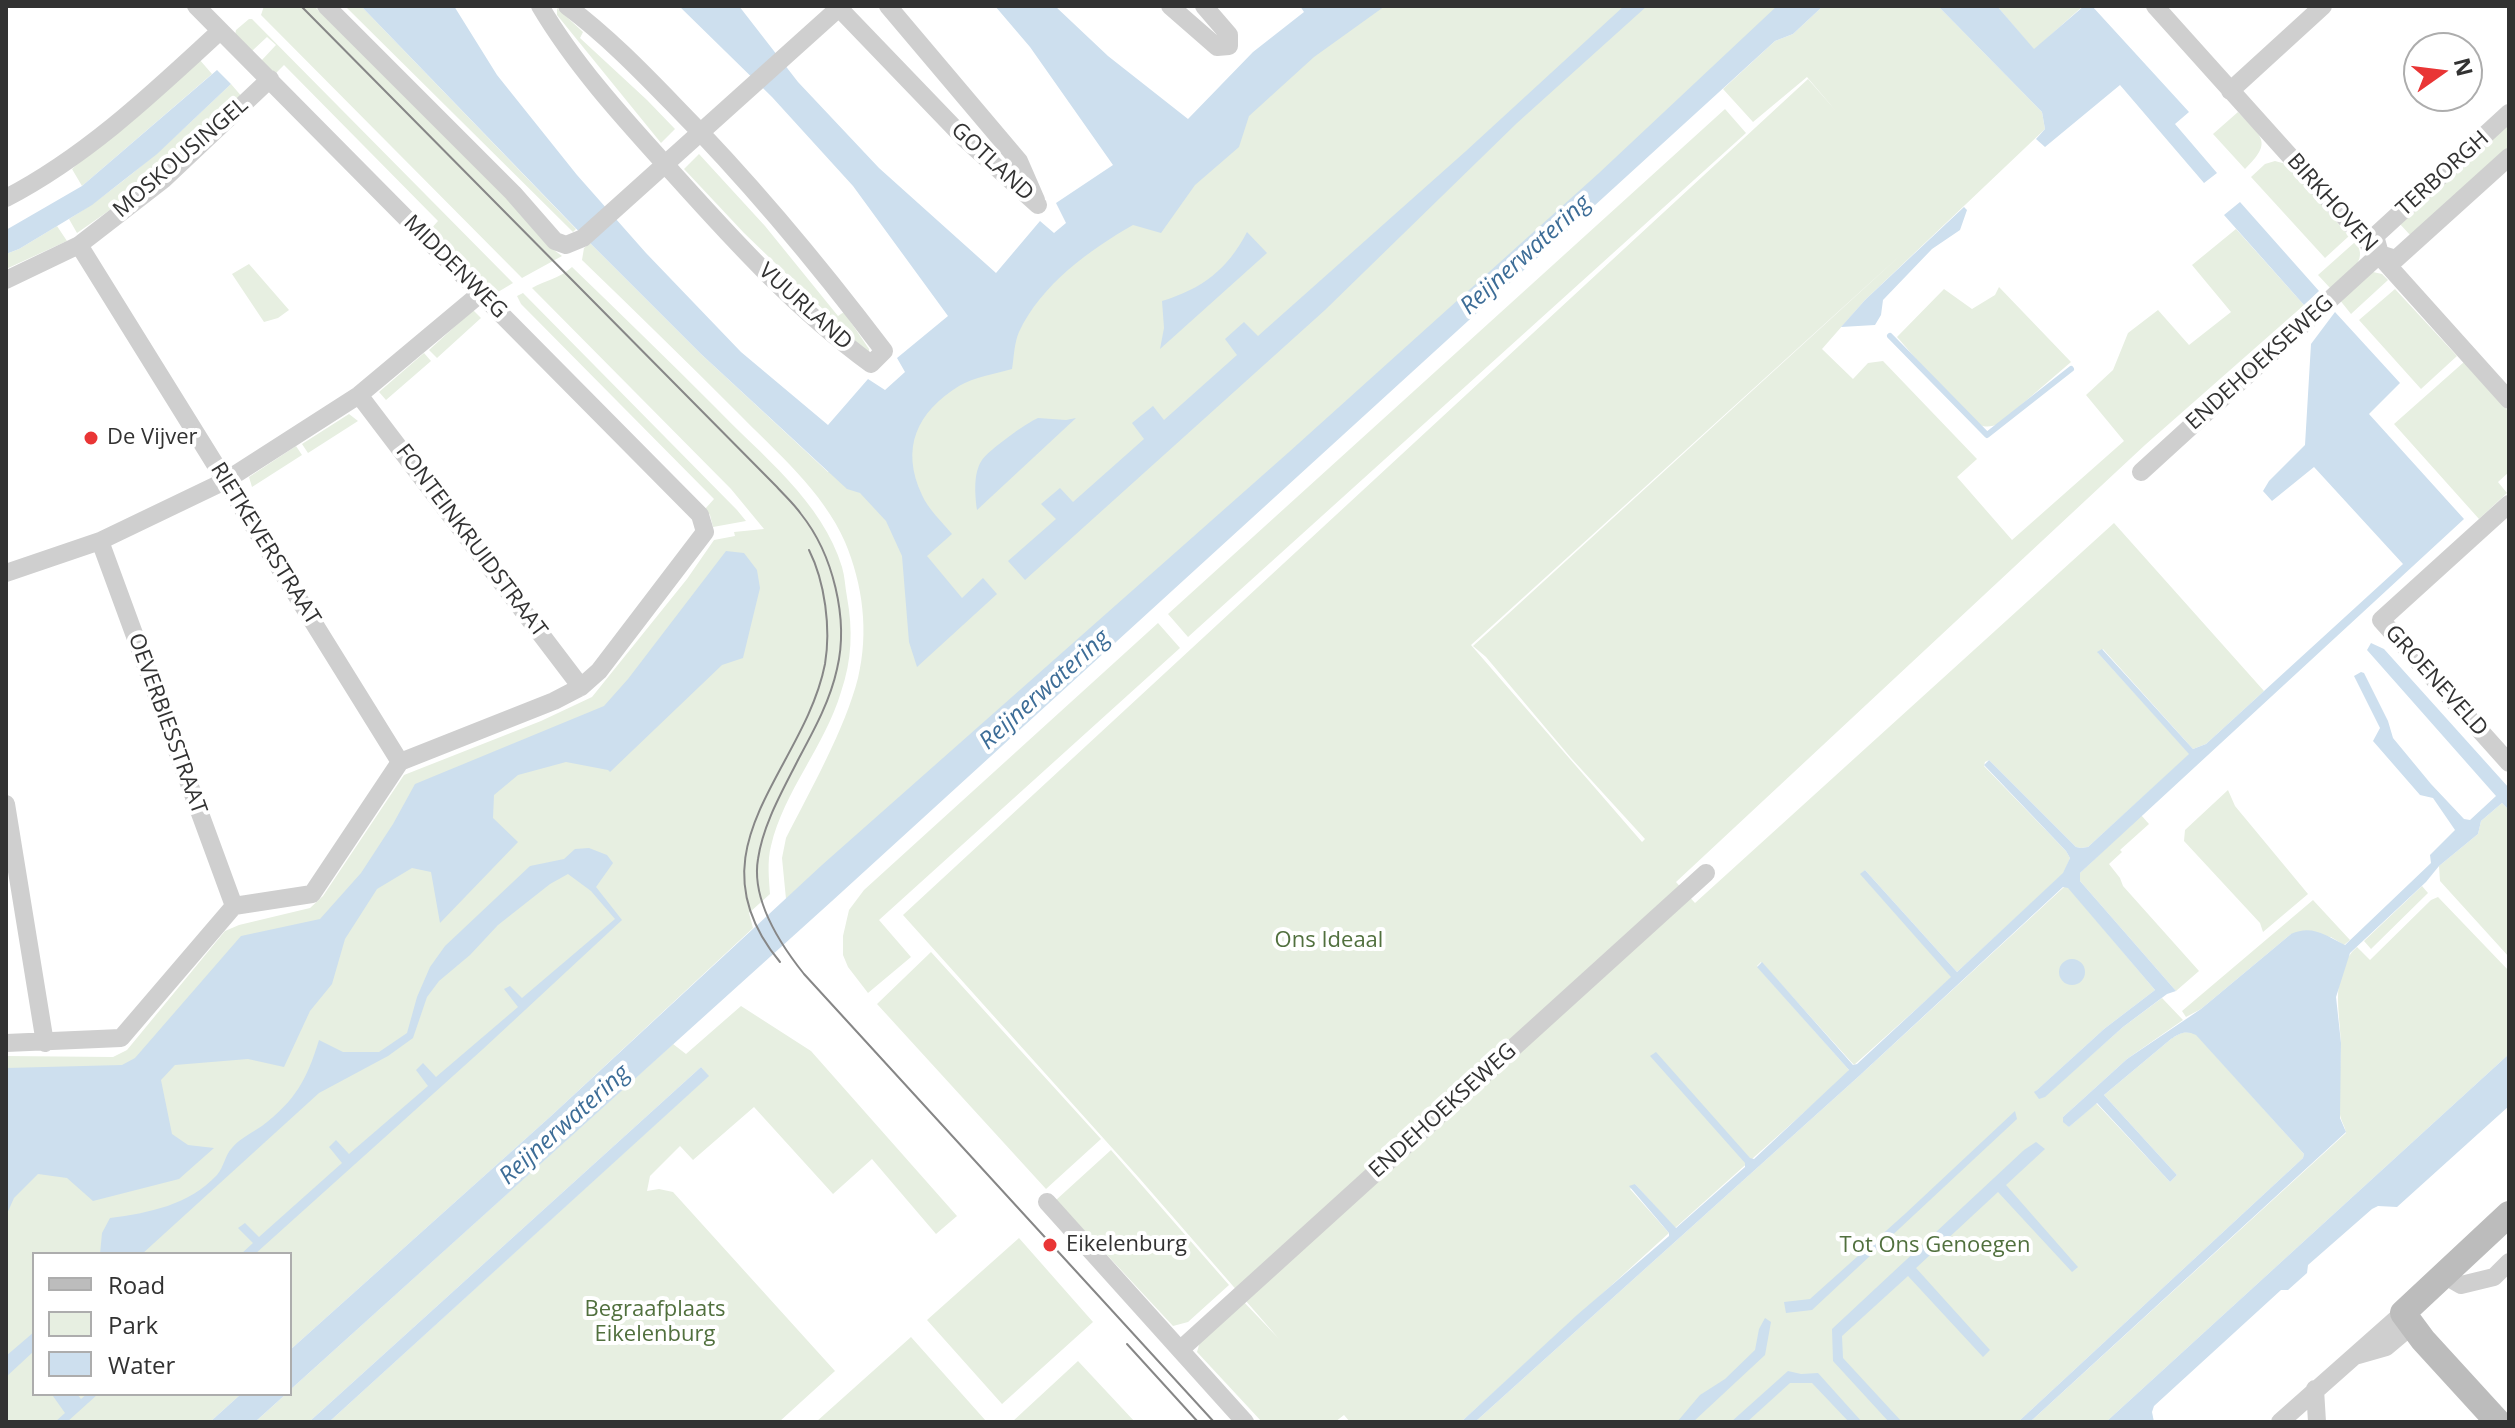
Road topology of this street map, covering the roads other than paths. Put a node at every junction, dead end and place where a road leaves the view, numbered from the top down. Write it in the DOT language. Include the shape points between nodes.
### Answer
graph roads {
  1 [pos="196,6"];
  2 [pos="326,6"];
  3 [pos="540,6"];
  4 [pos="567,6"];
  5 [pos="888,6"];
  6 [pos="1170,6"];
  7 [pos="1204,6"];
  8 [pos="2155,6"];
  9 [pos="2323,6"];
  10 [pos="839,7"];
  11 [pos="220,31"];
  12 [pos="270,79"];
  13 [pos="2230,91"];
  14 [pos="2509,113"];
  15 [pos="701,132"];
  16 [pos="2509,157"];
  17 [pos="665,165"];
  18 [pos="6,198"];
  19 [pos="79,245"];
  20 [pos="2380,254"];
  21 [pos="6,280"];
  22 [pos="481,293"];
  23 [pos="359,395"];
  24 [pos="2509,400"];
  25 [pos="2141,472"];
  26 [pos="225,481"];
  27 [pos="2509,504"];
  28 [pos="100,541"];
  29 [pos="6,573"];
  30 [pos="581,687"];
  31 [pos="400,762"];
  32 [pos="2509,763"];
  33 [pos="6,804"];
  34 [pos="1706,873"];
  35 [pos="234,906"];
  36 [pos="6,1043"];
  37 [pos="45,1043"];
  38 [pos="1047,1202"];
  39 [pos="2509,1214"];
  40 [pos="2509,1262"];
  41 [pos="2442,1274"];
  42 [pos="2407,1319"];
  43 [pos="1181,1349"];
  44 [pos="2315,1389"];
  45 [pos="1245,1422"];
  46 [pos="2280,1422"];
  47 [pos="2317,1422"];
  48 [pos="2498,1422"];
  1 -- 11 [label="street, MIDDENWEG"];
  2 -- 17 [label="street" via="555,241 574,242"];
  3 -- 17 [label="street, VUURLAND" via="607,99"];
  4 -- 15 [label="street, VUURLAND"];
  5 -- 10 [label="street, GOTLAND" via="1019,161 1038,205 964,138"];
  6 -- 7 [label="street" via="1217,47 1229,46 1229,35"];
  8 -- 13 [label="street, BIRKHOVEN"];
  9 -- 13 [label="street"];
  10 -- 15 [label="street, GOTLAND"];
  11 -- 12 [label="street, MIDDENWEG"];
  11 -- 18 [label="street" via="110,129"];
  12 -- 19 [label="street, MOSKOUSINGEL" via="163,180"];
  12 -- 22 [label="street, MIDDENWEG"];
  13 -- 20 [label="street, BIRKHOVEN"];
  14 -- 20 [label="street, TERBORGH" via="2375,236"];
  15 -- 17 [label="street"];
  15 -- 17 [label="street, VUURLAND" via="790,232 884,351 871,364 828,333 749,258"];
  16 -- 20 [label="street, TERBORGH" via="2396,259"];
  19 -- 21 [label="street, MOSKOUSINGEL"];
  19 -- 26 [label="street, RIETKEVERSTRAAT"];
  20 -- 24 [label="street, BIRKHOVEN"];
  20 -- 25 [label="street, ENDEHOEKSEWEG"];
  22 -- 23 [label="street"];
  22 -- 30 [label="street, MIDDENWEG" via="700,515 705,532 599,671"];
  23 -- 26 [label="street"];
  23 -- 30 [label="street, FONTEINKRUIDSTRAAT"];
  26 -- 28 [label="street"];
  26 -- 31 [label="street, RIETKEVERSTRAAT"];
  27 -- 32 [label="street, GROENEVELD" via="2381,620"];
  28 -- 29 [label="street"];
  28 -- 35 [label="street, OEVERBIESSTRAAT"];
  30 -- 31 [label="street"];
  31 -- 35 [label="street" via="312,894"];
  33 -- 37 [label="street"];
  34 -- 43 [label="street, ENDEHOEKSEWEG"];
  35 -- 37 [label="street" via="121,1038"];
  36 -- 37 [label="street"];
  38 -- 43 [label="street"];
  39 -- 41 [label="street"];
  40 -- 41 [label="street" via="2494,1277 2461,1285"];
  41 -- 42 [label="street"];
  42 -- 44 [label="street"];
  42 -- 48 [label="street"];
  43 -- 45 [label="street"];
  44 -- 46 [label="street"];
  44 -- 47 [label="street"];
}
